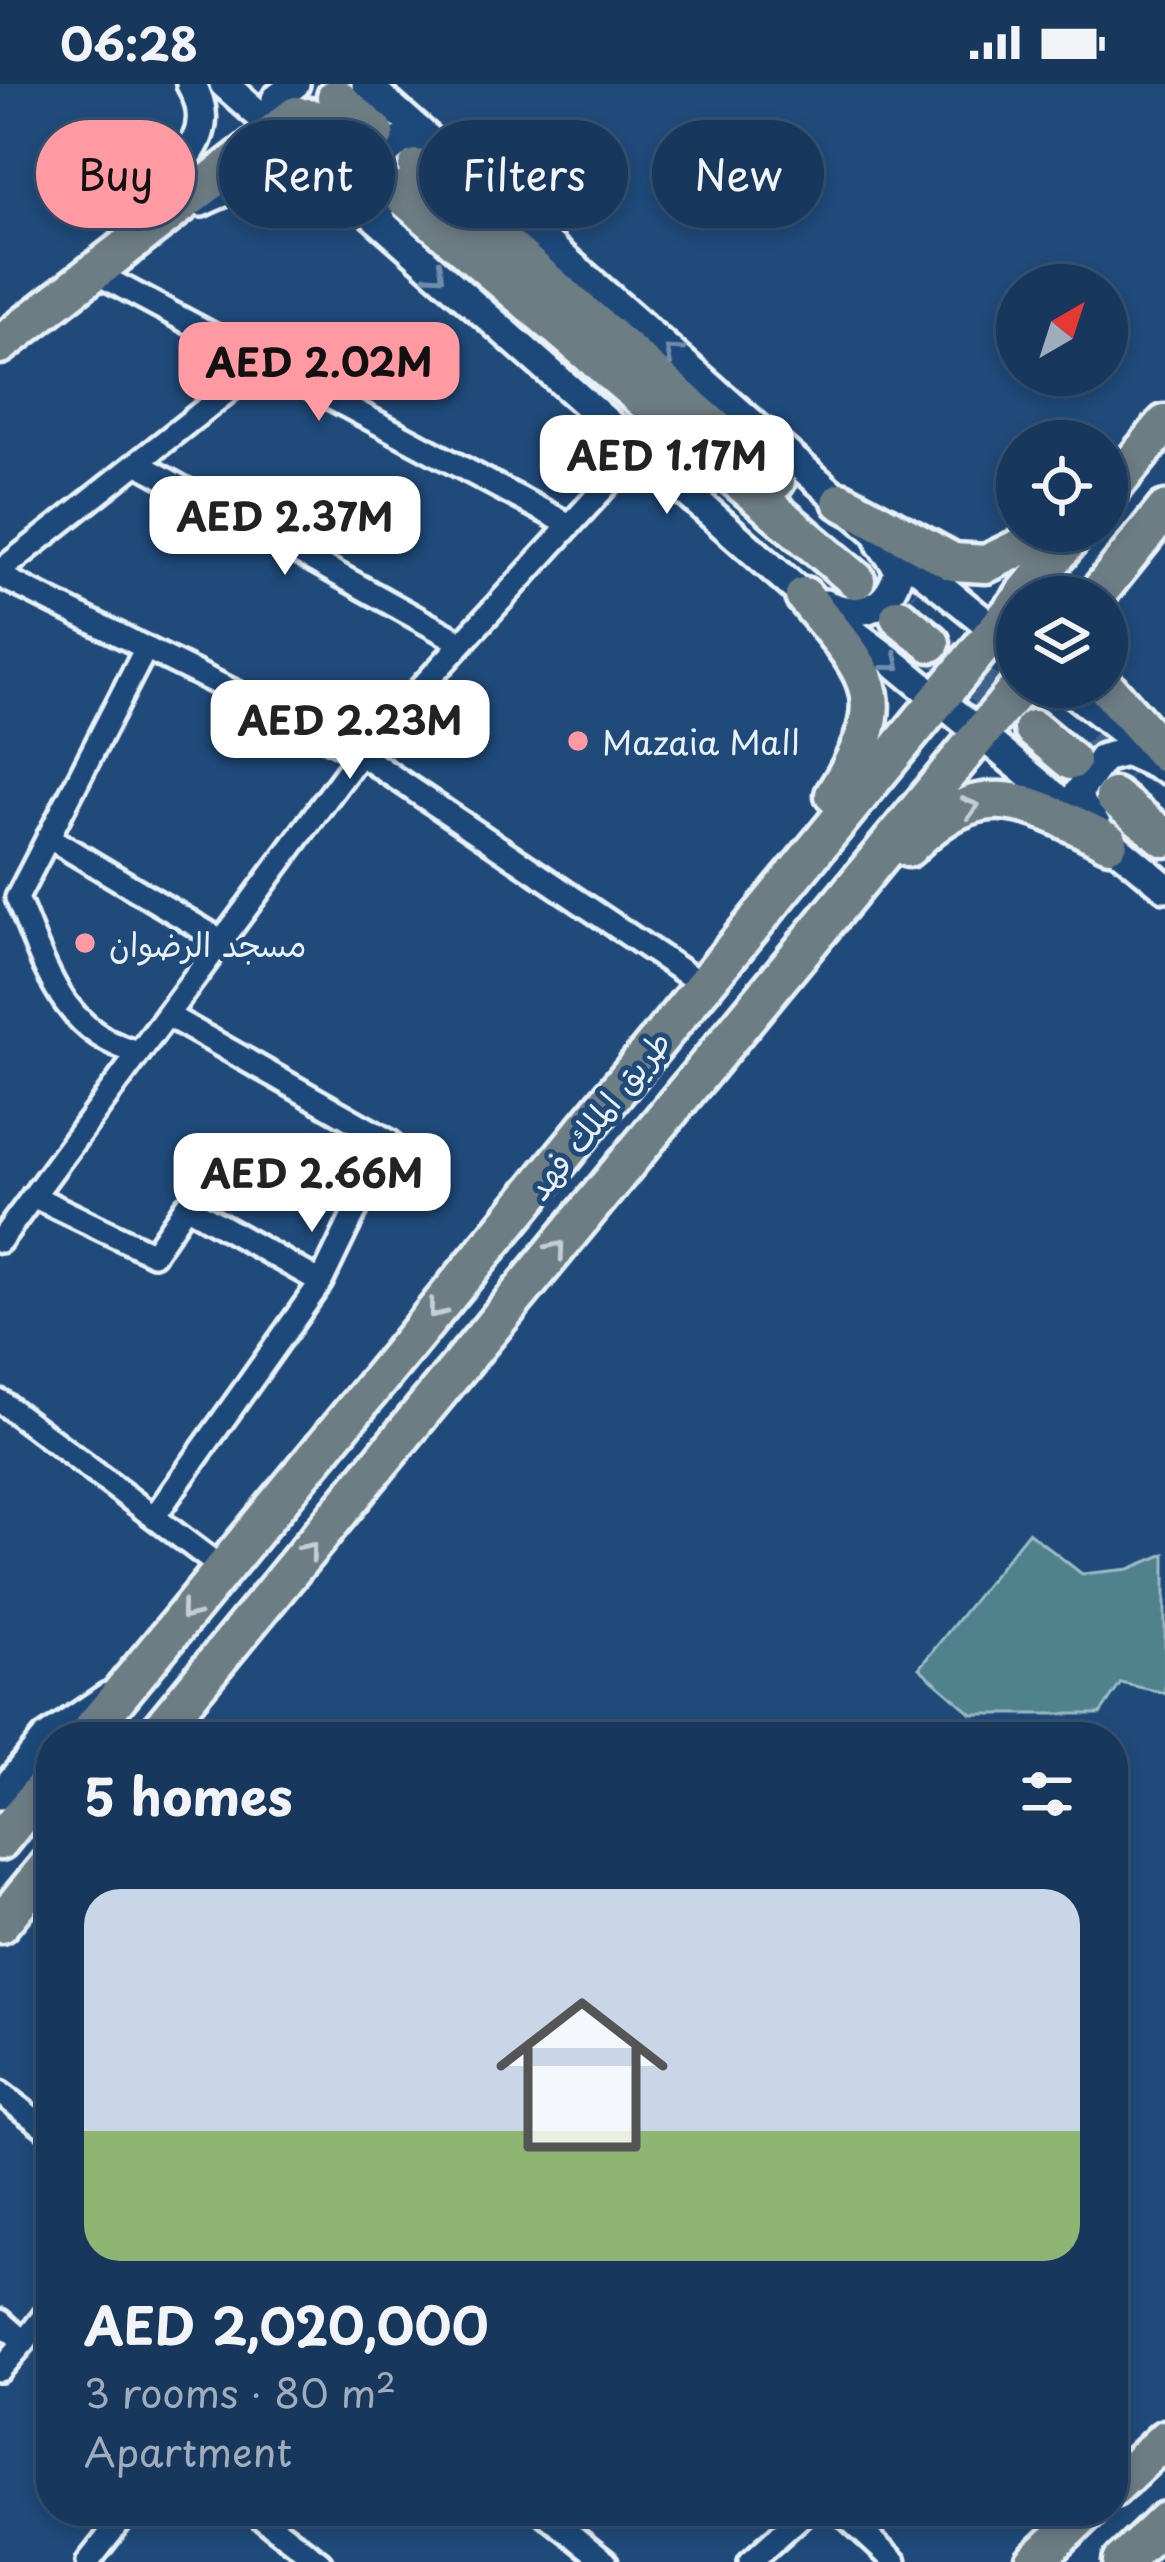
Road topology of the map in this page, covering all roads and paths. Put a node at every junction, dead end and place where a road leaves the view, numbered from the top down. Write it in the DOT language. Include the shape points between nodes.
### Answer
graph roads {
  1 [pos="191,84"];
  2 [pos="224,84"];
  3 [pos="305,103"];
  4 [pos="330,120"];
  5 [pos="195,145"];
  6 [pos="195,181"];
  7 [pos="410,184"];
  8 [pos="195,198"];
  9 [pos="128,228"];
  10 [pos="137,228"];
  11 [pos="94,272"];
  12 [pos="0,316"];
  13 [pos="0,345"];
  14 [pos="265,362"];
  15 [pos="1165,424"];
  16 [pos="639,450"];
  17 [pos="137,463"];
  18 [pos="1128,469"];
  19 [pos="846,506"];
  20 [pos="1165,510"];
  21 [pos="571,525"];
  22 [pos="1136,548"];
  23 [pos="1011,552"];
  24 [pos="863,571"];
  25 [pos="0,573"];
  26 [pos="1113,576"];
  27 [pos="1125,576"];
  28 [pos="804,596"];
  29 [pos="905,607"];
  30 [pos="996,608"];
  31 [pos="937,634"];
  32 [pos="996,638"];
  33 [pos="462,644"];
  34 [pos="146,648"];
  35 [pos="937,700"];
  36 [pos="1001,708"];
  37 [pos="1124,708"];
  38 [pos="1049,709"];
  39 [pos="978,735"];
  40 [pos="1078,752"];
  41 [pos="360,754"];
  42 [pos="1165,754"];
  43 [pos="1165,767"];
  44 [pos="1165,806"];
  45 [pos="48,837"];
  46 [pos="1165,838"];
  47 [pos="1109,842"];
  48 [pos="1165,887"];
  49 [pos="751,927"];
  50 [pos="222,941"];
  51 [pos="791,965"];
  52 [pos="703,985"];
  53 [pos="166,1016"];
  54 [pos="139,1053"];
  55 [pos="33,1196"];
  56 [pos="0,1241"];
  57 [pos="321,1282"];
  58 [pos="0,1401"];
  59 [pos="154,1517"];
  60 [pos="223,1569"];
  61 [pos="131,1681"];
  62 [pos="71,1722"];
  63 [pos="97,1722"];
  64 [pos="166,1722"];
  65 [pos="36,1751"];
  66 [pos="0,1795"];
  67 [pos="36,1796"];
  68 [pos="0,1840"];
  69 [pos="36,1880"];
  70 [pos="0,1924"];
  71 [pos="0,2093"];
  72 [pos="36,2121"];
  73 [pos="0,2321"];
  74 [pos="36,2326"];
  75 [pos="24,2342"];
  76 [pos="0,2370"];
  77 [pos="1165,2439"];
  78 [pos="1128,2474"];
  79 [pos="1165,2521"];
  80 [pos="116,2526"];
  81 [pos="273,2526"];
  82 [pos="560,2526"];
  83 [pos="790,2526"];
  84 [pos="856,2526"];
  85 [pos="1072,2526"];
  86 [pos="88,2562"];
  87 [pos="320,2562"];
  88 [pos="606,2562"];
  89 [pos="750,2562"];
  90 [pos="895,2562"];
  91 [pos="1034,2562"];
  92 [pos="1122,2562"];
  1 -- 5 [label="street" via="201,101"];
  2 -- 3 [label="street"];
  3 -- 4 [label="main road"];
  3 -- 6 [label="main road"];
  3 -- 7 [label="street"];
  3 -- 7 [label="street"];
  7 -- 8 [label="street" via="274,177"];
  7 -- 16 [label="street, one-way"];
  19 -- 7 [label="street, one-way"];
  7 -- 24 [label="main road"];
  9 -- 12 [label="main road"];
  10 -- 11 [label="main road"];
  11 -- 13 [label="main road"];
  11 -- 14 [label="street"];
  14 -- 17 [label="street"];
  14 -- 21 [label="street"];
  15 -- 18 [label="main road"];
  16 -- 21 [label="street"];
  16 -- 28 [label="street"];
  17 -- 25 [label="street"];
  17 -- 33 [label="street"];
  19 -- 23 [label="main road" via="952,562 986,564"];
  19 -- 28 [label="street" via="899,569 894,589 857,613"];
  19 -- 30 [label="street"];
  20 -- 22 [label="main road"];
  21 -- 33 [label="street"];
  22 -- 26 [label="main road"];
  22 -- 27 [label="main road"];
  25 -- 34 [label="street"];
  28 -- 35 [label="street, one-way"];
  28 -- 49 [label="main road" via="867,681 871,723"];
  29 -- 31 [label="main road"];
  32 -- 35 [label="main road, طريق الملك فهد"];
  33 -- 41 [label="street"];
  34 -- 41 [label="street"];
  34 -- 45 [label="street"];
  35 -- 39 [label="street"];
  35 -- 49 [label="main road, طريق الملك فهد"];
  36 -- 39 [label="main road, طريق الملك فهد"];
  37 -- 42 [label="main road"];
  38 -- 40 [label="main road"];
  38 -- 43 [label="street"];
  39 -- 47 [label="street"];
  39 -- 51 [label="main road, طريق الملك فهد"];
  41 -- 50 [label="street"];
  41 -- 52 [label="street"];
  43 -- 47 [label="street" via="1127,752 1103,758 1090,773 1080,802"];
  44 -- 46 [label="main road" via="1122,788"];
  45 -- 50 [label="street"];
  45 -- 54 [label="street" via="16,898 63,1006 114,1047"];
  47 -- 48 [label="street"];
  51 -- 47 [label="main road, one-way" via="936,820 966,805 1036,805"];
  49 -- 52 [label="main road, طريق الملك فهد"];
  50 -- 53 [label="street"];
  64 -- 51 [label="main road, طريق الملك فهد, one-way"];
  52 -- 60 [label="main road, طريق الملك فهد, one-way"];
  53 -- 54 [label="street"];
  53 -- 57 [label="street" via="389,1141"];
  54 -- 55 [label="street"];
  55 -- 56 [label="street"];
  55 -- 57 [label="street" via="153,1254 186,1206"];
  57 -- 59 [label="street"];
  58 -- 59 [label="street"];
  59 -- 60 [label="street"];
  60 -- 61 [label="main road, طريق الملك فهد, one-way"];
  61 -- 62 [label="street"];
  61 -- 63 [label="main road, طريق الملك فهد"];
  65 -- 66 [label="street"];
  67 -- 68 [label="main road"];
  69 -- 70 [label="main road"];
  71 -- 72 [label="street"];
  73 -- 75 [label="street"];
  74 -- 75 [label="street"];
  75 -- 76 [label="street"];
  77 -- 78 [label="main road"];
  79 -- 92 [label="main road"];
  80 -- 86 [label="street"];
  81 -- 87 [label="street"];
  82 -- 88 [label="street"];
  83 -- 89 [label="street"];
  84 -- 90 [label="street"];
  85 -- 91 [label="main road"];
}
